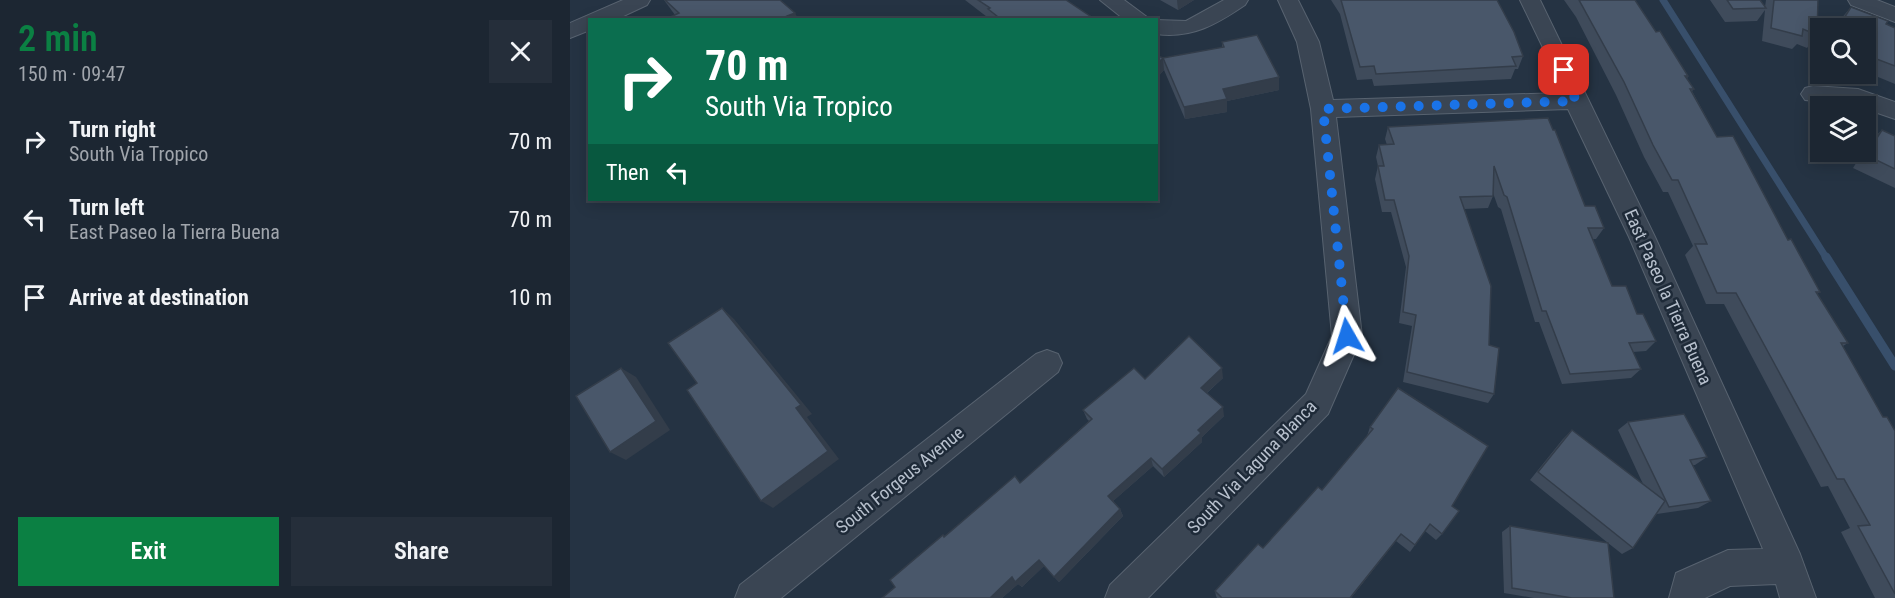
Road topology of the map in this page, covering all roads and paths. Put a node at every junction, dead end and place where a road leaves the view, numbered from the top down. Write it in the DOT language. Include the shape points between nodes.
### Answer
graph roads {
  1 [pos="640,0"];
  2 [pos="1110,0"];
  3 [pos="1238,0"];
  4 [pos="1288,0"];
  5 [pos="1530,0"];
  6 [pos="1858,0"];
  7 [pos="1895,15"];
  8 [pos="600,18"];
  9 [pos="1138,18"];
  10 [pos="588,23"];
  11 [pos="570,31"];
  12 [pos="1168,32"];
  13 [pos="1813,94"];
  14 [pos="1576,101"];
  15 [pos="1323,109"];
  16 [pos="1895,111"];
  17 [pos="1047,363"];
  18 [pos="1793,582"];
  19 [pos="1135,594"];
  20 [pos="753,598"];
  21 [pos="1687,598"];
  1 -- 8 [label="street"];
  2 -- 9 [label="street"];
  3 -- 12 [label="street" via="1192,28"];
  4 -- 15 [label="street, South Via Laguna Blanca" via="1308,42"];
  5 -- 14 [label="street, East Paseo la Tierra Buena"];
  6 -- 7 [label="street"];
  10 -- 11 [label="street"];
  13 -- 16 [label="street" via="1858,97"];
  14 -- 15 [label="street"];
  14 -- 18 [label="street, East Paseo la Tierra Buena" via="1642,237"];
  15 -- 19 [label="street, South Via Laguna Blanca" via="1347,336 1317,404"];
  17 -- 20 [label="street, South Forgeus Avenue"];
  18 -- 21 [label="street" via="1728,568 1689,586"];
}
